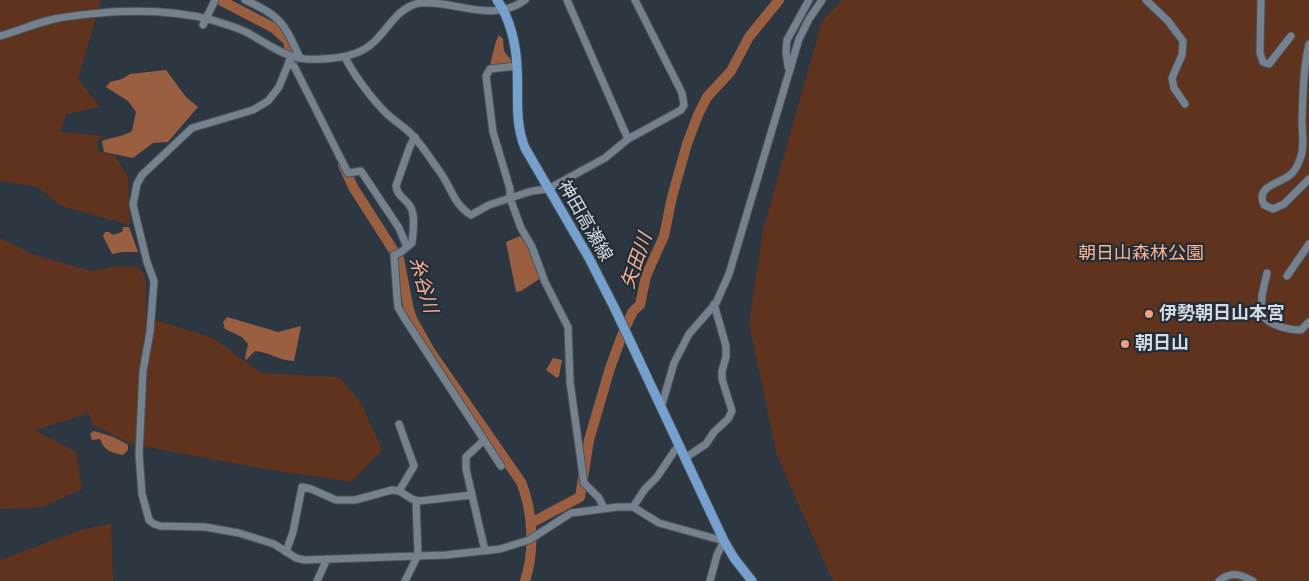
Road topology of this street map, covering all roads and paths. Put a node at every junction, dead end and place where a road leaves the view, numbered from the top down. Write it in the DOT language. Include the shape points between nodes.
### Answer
graph roads {
  1 [pos="215,0"];
  2 [pos="497,0"];
  3 [pos="525,0"];
  4 [pos="567,0"];
  5 [pos="635,0"];
  6 [pos="809,0"];
  7 [pos="822,0"];
  8 [pos="1146,0"];
  9 [pos="1261,0"];
  10 [pos="249,1"];
  11 [pos="504,9"];
  12 [pos="204,22"];
  13 [pos="0,36"];
  14 [pos="1291,36"];
  15 [pos="1309,44"];
  16 [pos="345,57"];
  17 [pos="300,58"];
  18 [pos="290,59"];
  19 [pos="517,66"];
  20 [pos="788,70"];
  21 [pos="1186,104"];
  22 [pos="415,137"];
  23 [pos="628,138"];
  24 [pos="1309,179"];
  25 [pos="548,189"];
  26 [pos="510,198"];
  27 [pos="1309,244"];
  28 [pos="401,251"];
  29 [pos="1267,273"];
  30 [pos="1287,276"];
  31 [pos="714,304"];
  32 [pos="1309,322"];
  33 [pos="662,408"];
  34 [pos="399,424"];
  35 [pos="483,441"];
  36 [pos="680,448"];
  37 [pos="685,458"];
  38 [pos="501,466"];
  39 [pos="399,491"];
  40 [pos="472,495"];
  41 [pos="416,500"];
  42 [pos="633,507"];
  43 [pos="604,508"];
  44 [pos="724,541"];
  45 [pos="485,551"];
  46 [pos="286,552"];
  47 [pos="418,556"];
  48 [pos="328,559"];
  49 [pos="317,581"];
  50 [pos="405,581"];
  51 [pos="710,581"];
  52 [pos="752,581"];
  53 [pos="1218,581"];
  54 [pos="1253,581"];
  1 -- 12 [label="street"];
  2 -- 11 [label="main road, 神田高瀬線"];
  3 -- 11 [label="street"];
  4 -- 23 [label="street"];
  5 -- 23 [label="street" via="682,93 684,105 681,110"];
  6 -- 20 [label="street" via="787,40"];
  7 -- 20 [label="street" via="799,39"];
  8 -- 21 [label="street" via="1183,41 1182,54 1172,78 1174,88"];
  9 -- 14 [label="street" via="1260,53 1263,62 1269,64"];
  10 -- 17 [label="street" via="274,15 286,27"];
  11 -- 16 [label="street" via="486,11 420,3 399,14 374,42"];
  11 -- 19 [label="main road, 神田高瀬線" via="515,43"];
  12 -- 13 [label="street" via="167,11 82,14"];
  12 -- 18 [label="street" via="247,33"];
  15 -- 24 [label="street" via="1304,66 1302,155 1292,174 1264,190 1264,205 1270,209 1281,206"];
  16 -- 17 [label="street"];
  16 -- 22 [label="street" via="384,111"];
  17 -- 18 [label="street"];
  18 -- 28 [label="street" via="348,173 361,171 399,228"];
  18 -- 46 [label="street" via="276,92 262,106 185,133 142,175 133,205 154,282 143,371 139,454 142,494 149,520 160,526 205,527 239,533 274,544"];
  19 -- 25 [label="main road, 神田高瀬線" via="517,116 521,139"];
  19 -- 26 [label="street" via="494,68 486,76 492,132"];
  20 -- 31 [label="street" via="729,274"];
  22 -- 26 [label="street" via="466,212 471,214"];
  22 -- 28 [label="street" via="396,186 396,192 413,212 412,243"];
  23 -- 25 [label="street" via="605,158"];
  25 -- 26 [label="street"];
  25 -- 33 [label="main road, 神田高瀬線" via="593,266"];
  26 -- 43 [label="street" via="520,228 532,247 545,282 568,327 570,382 584,483"];
  27 -- 30 [label="street"];
  28 -- 35 [label="street" via="394,255 398,307"];
  29 -- 32 [label="street" via="1261,314 1266,321 1294,330 1301,330"];
  31 -- 33 [label="street" via="689,334 674,363"];
  31 -- 37 [label="street" via="726,346 722,379 732,411 706,444"];
  33 -- 36 [label="main road, 神田高瀬線"];
  34 -- 39 [label="street" via="414,466"];
  35 -- 38 [label="street"];
  35 -- 40 [label="street" via="466,457"];
  36 -- 37 [label="main road, 神田高瀬線"];
  36 -- 42 [label="street" via="675,450"];
  37 -- 44 [label="main road, 神田高瀬線"];
  39 -- 41 [label="street"];
  39 -- 46 [label="street" via="355,500 336,500 302,487"];
  40 -- 41 [label="street"];
  40 -- 45 [label="street"];
  41 -- 47 [label="street"];
  42 -- 43 [label="street"];
  42 -- 44 [label="street" via="659,524"];
  43 -- 45 [label="street" via="572,513 525,541"];
  44 -- 51 [label="street"];
  44 -- 52 [label="main road, 神田高瀬線"];
  45 -- 47 [label="street"];
  46 -- 48 [label="street" via="304,560"];
  47 -- 48 [label="street"];
  47 -- 50 [label="street"];
  48 -- 49 [label="street"];
  53 -- 54 [label="street" via="1238,574"];
}
